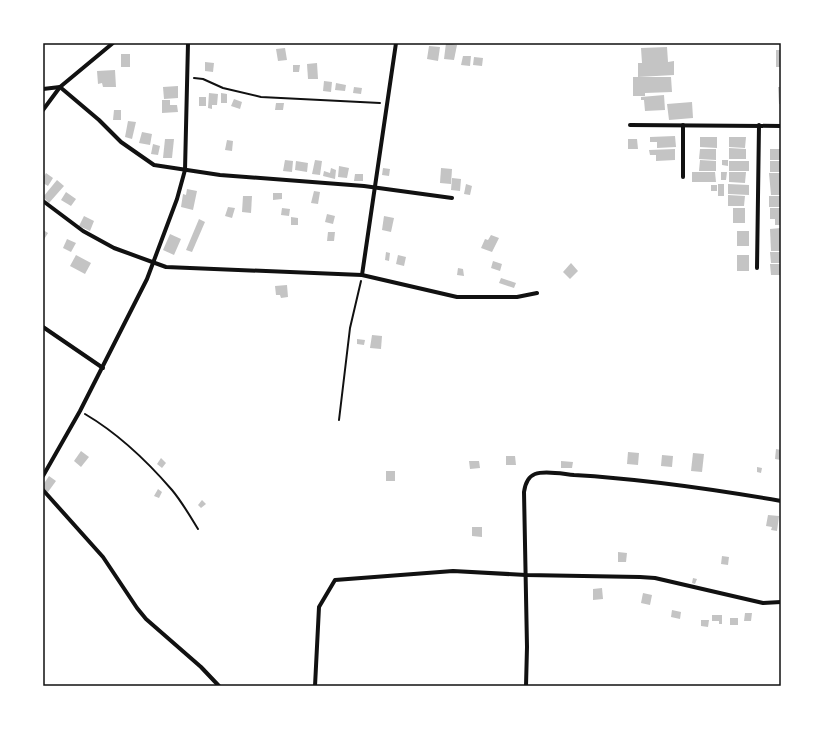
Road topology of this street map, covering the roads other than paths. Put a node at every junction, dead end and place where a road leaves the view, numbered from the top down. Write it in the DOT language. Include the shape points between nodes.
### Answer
graph roads {
  1 [pos="112,43"];
  2 [pos="188,43"];
  3 [pos="396,43"];
  4 [pos="60,87"];
  5 [pos="43,89"];
  6 [pos="43,110"];
  7 [pos="630,125"];
  8 [pos="683,125"];
  9 [pos="759,126"];
  10 [pos="781,126"];
  11 [pos="185,170"];
  12 [pos="683,176"];
  13 [pos="375,187"];
  14 [pos="452,198"];
  15 [pos="43,201"];
  16 [pos="154,264"];
  17 [pos="757,268"];
  18 [pos="362,275"];
  19 [pos="537,293"];
  20 [pos="43,327"];
  21 [pos="103,368"];
  22 [pos="43,476"];
  23 [pos="43,490"];
  24 [pos="781,500"];
  25 [pos="526,575"];
  26 [pos="781,602"];
  27 [pos="219,686"];
  28 [pos="315,686"];
  29 [pos="526,686"];
  1 -- 4 [label="street"];
  2 -- 11 [label="street"];
  3 -- 13 [label="street"];
  4 -- 5 [label="street"];
  4 -- 6 [label="street"];
  4 -- 11 [label="street" via="121,142 154,165"];
  7 -- 8 [label="street"];
  8 -- 9 [label="street"];
  8 -- 12 [label="street"];
  9 -- 10 [label="street"];
  9 -- 17 [label="street"];
  11 -- 13 [label="street"];
  11 -- 16 [label="street"];
  13 -- 14 [label="street"];
  13 -- 18 [label="street"];
  15 -- 16 [label="street" via="83,231 114,248"];
  16 -- 18 [label="street" via="177,268"];
  16 -- 21 [label="street"];
  18 -- 19 [label="street" via="456,297 517,297"];
  20 -- 21 [label="street"];
  21 -- 22 [label="street"];
  23 -- 27 [label="street" via="103,557 142,613"];
  24 -- 25 [label="street" via="615,477 534,474 527,481 524,492"];
  25 -- 26 [label="street" via="655,578 763,603"];
  25 -- 28 [label="street" via="452,571 335,580 319,607"];
  25 -- 29 [label="street"];
}
